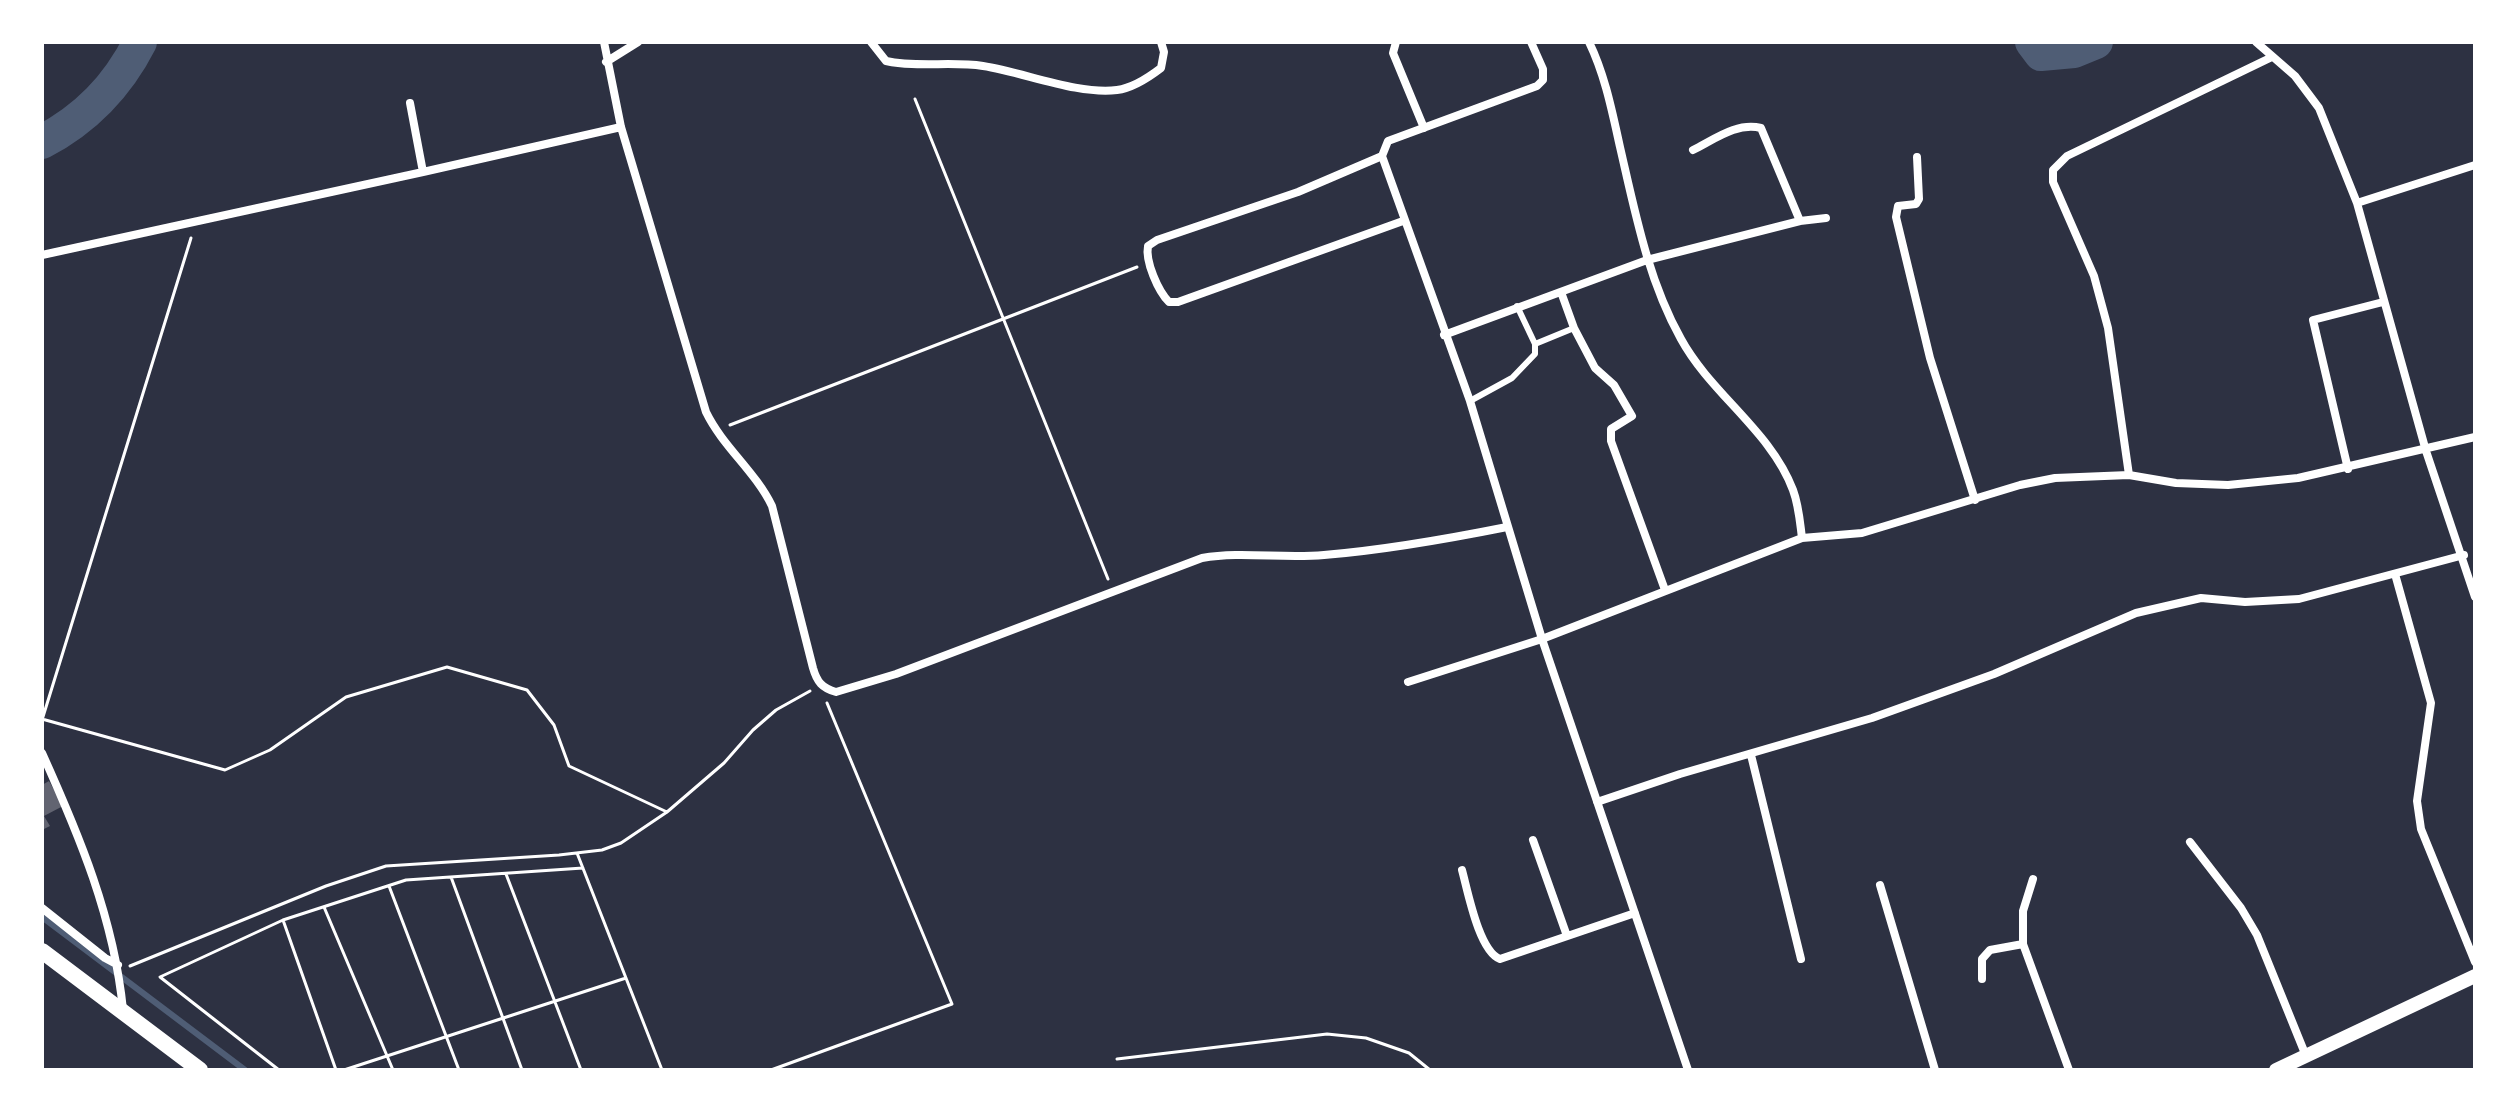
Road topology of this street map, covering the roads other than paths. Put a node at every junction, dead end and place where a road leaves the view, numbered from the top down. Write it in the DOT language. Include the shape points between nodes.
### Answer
graph roads {
  1 [pos="604,42"];
  2 [pos="638,42"];
  3 [pos="871,42"];
  4 [pos="1161,42"];
  5 [pos="1396,42"];
  6 [pos="1531,42"];
  7 [pos="1589,42"];
  8 [pos="2256,42"];
  9 [pos="2272,57"];
  10 [pos="606,62"];
  11 [pos="410,103"];
  12 [pos="621,127"];
  13 [pos="1424,128"];
  14 [pos="1693,150"];
  15 [pos="1382,156"];
  16 [pos="1917,157"];
  17 [pos="2475,165"];
  18 [pos="423,172"];
  19 [pos="2357,203"];
  20 [pos="1826,218"];
  21 [pos="1403,221"];
  22 [pos="1800,221"];
  23 [pos="42,255"];
  24 [pos="1647,260"];
  25 [pos="1561,292"];
  26 [pos="2383,302"];
  27 [pos="1517,306"];
  28 [pos="1574,328"];
  29 [pos="1444,335"];
  30 [pos="1535,344"];
  31 [pos="1470,401"];
  32 [pos="2475,437"];
  33 [pos="2426,451"];
  34 [pos="2348,469"];
  35 [pos="2129,475"];
  36 [pos="1975,500"];
  37 [pos="1507,527"];
  38 [pos="1802,538"];
  39 [pos="2464,555"];
  40 [pos="2395,574"];
  41 [pos="1665,590"];
  42 [pos="2475,597"];
  43 [pos="1542,639"];
  44 [pos="1408,682"];
  45 [pos="42,753"];
  46 [pos="1751,755"];
  47 [pos="1597,802"];
  48 [pos="1533,840"];
  49 [pos="2190,842"];
  50 [pos="1462,870"];
  51 [pos="2033,879"];
  52 [pos="1880,885"];
  53 [pos="42,908"];
  54 [pos="1635,913"];
  55 [pos="1567,936"];
  56 [pos="2023,944"];
  57 [pos="42,951"];
  58 [pos="1801,959"];
  59 [pos="2475,962"];
  60 [pos="119,973"];
  61 [pos="2475,976"];
  62 [pos="1982,979"];
  63 [pos="124,1012"];
  64 [pos="2306,1056"];
  65 [pos="200,1070"];
  66 [pos="1688,1070"];
  67 [pos="1935,1070"];
  68 [pos="2069,1070"];
  69 [pos="2276,1070"];
  1 -- 10 [label="street"];
  2 -- 10 [label="street"];
  3 -- 4 [label="street" via="886,61 909,66 985,66 1117,90 1161,68"];
  5 -- 13 [label="street" via="1393,53"];
  6 -- 13 [label="street" via="1543,69 1537,86"];
  7 -- 24 [label="street" via="1613,113"];
  8 -- 9 [label="street"];
  9 -- 19 [label="street" via="2295,76 2319,108"];
  9 -- 35 [label="street" via="2067,156 2053,170 2108,328"];
  10 -- 12 [label="street"];
  11 -- 18 [label="street"];
  12 -- 18 [label="street"];
  12 -- 37 [label="street" via="715,431 761,483 772,506 820,685 836,692 896,674 1202,558 1232,553 1273,558 1324,555"];
  13 -- 15 [label="street" via="1388,141"];
  14 -- 22 [label="street" via="1737,128 1761,128"];
  15 -- 21 [label="street"];
  15 -- 21 [label="street" via="1298,192 1157,240 1148,246 1150,262 1163,296 1178,302"];
  16 -- 36 [label="street" via="1919,199 1898,206 1896,217 1930,358"];
  17 -- 19 [label="street"];
  18 -- 23 [label="street"];
  19 -- 26 [label="street"];
  20 -- 22 [label="street"];
  21 -- 29 [label="street"];
  22 -- 24 [label="street"];
  24 -- 25 [label="street"];
  24 -- 38 [label="street" via="1680,338 1700,370 1783,470 1793,490"];
  25 -- 27 [label="street"];
  25 -- 28 [label="street"];
  26 -- 33 [label="street"];
  26 -- 34 [label="street" via="2313,320"];
  27 -- 29 [label="street"];
  27 -- 30 [label="lane"];
  28 -- 30 [label="lane"];
  28 -- 41 [label="street" via="1595,368 1614,385 1632,416 1611,429 1611,441"];
  29 -- 31 [label="street"];
  30 -- 31 [label="lane" via="1535,354 1520,370"];
  31 -- 37 [label="street"];
  32 -- 33 [label="street"];
  33 -- 34 [label="street"];
  33 -- 39 [label="street"];
  34 -- 35 [label="street" via="2228,485"];
  35 -- 36 [label="street" via="2055,478"];
  36 -- 38 [label="street" via="1862,533"];
  37 -- 43 [label="street"];
  38 -- 41 [label="street"];
  39 -- 40 [label="street"];
  39 -- 42 [label="street"];
  40 -- 46 [label="street" via="2299,599 2201,598 2136,613 1994,674"];
  40 -- 59 [label="street" via="2431,703 2417,801 2421,829"];
  41 -- 43 [label="street"];
  43 -- 44 [label="street"];
  43 -- 47 [label="street"];
  45 -- 60 [label="street" via="85,849"];
  46 -- 47 [label="street"];
  46 -- 58 [label="street"];
  47 -- 54 [label="street"];
  48 -- 55 [label="street"];
  49 -- 64 [label="street" via="2257,935"];
  50 -- 55 [label="street" via="1481,936 1494,958"];
  51 -- 56 [label="street" via="2023,911"];
  52 -- 67 [label="street"];
  53 -- 60 [label="street"];
  54 -- 55 [label="street"];
  54 -- 66 [label="street"];
  56 -- 62 [label="street" via="1990,950 1982,959"];
  56 -- 68 [label="street"];
  57 -- 63 [label="main road"];
  60 -- 63 [label="street"];
  61 -- 64 [label="street"];
  63 -- 65 [label="main road"];
  64 -- 69 [label="street"];
}
